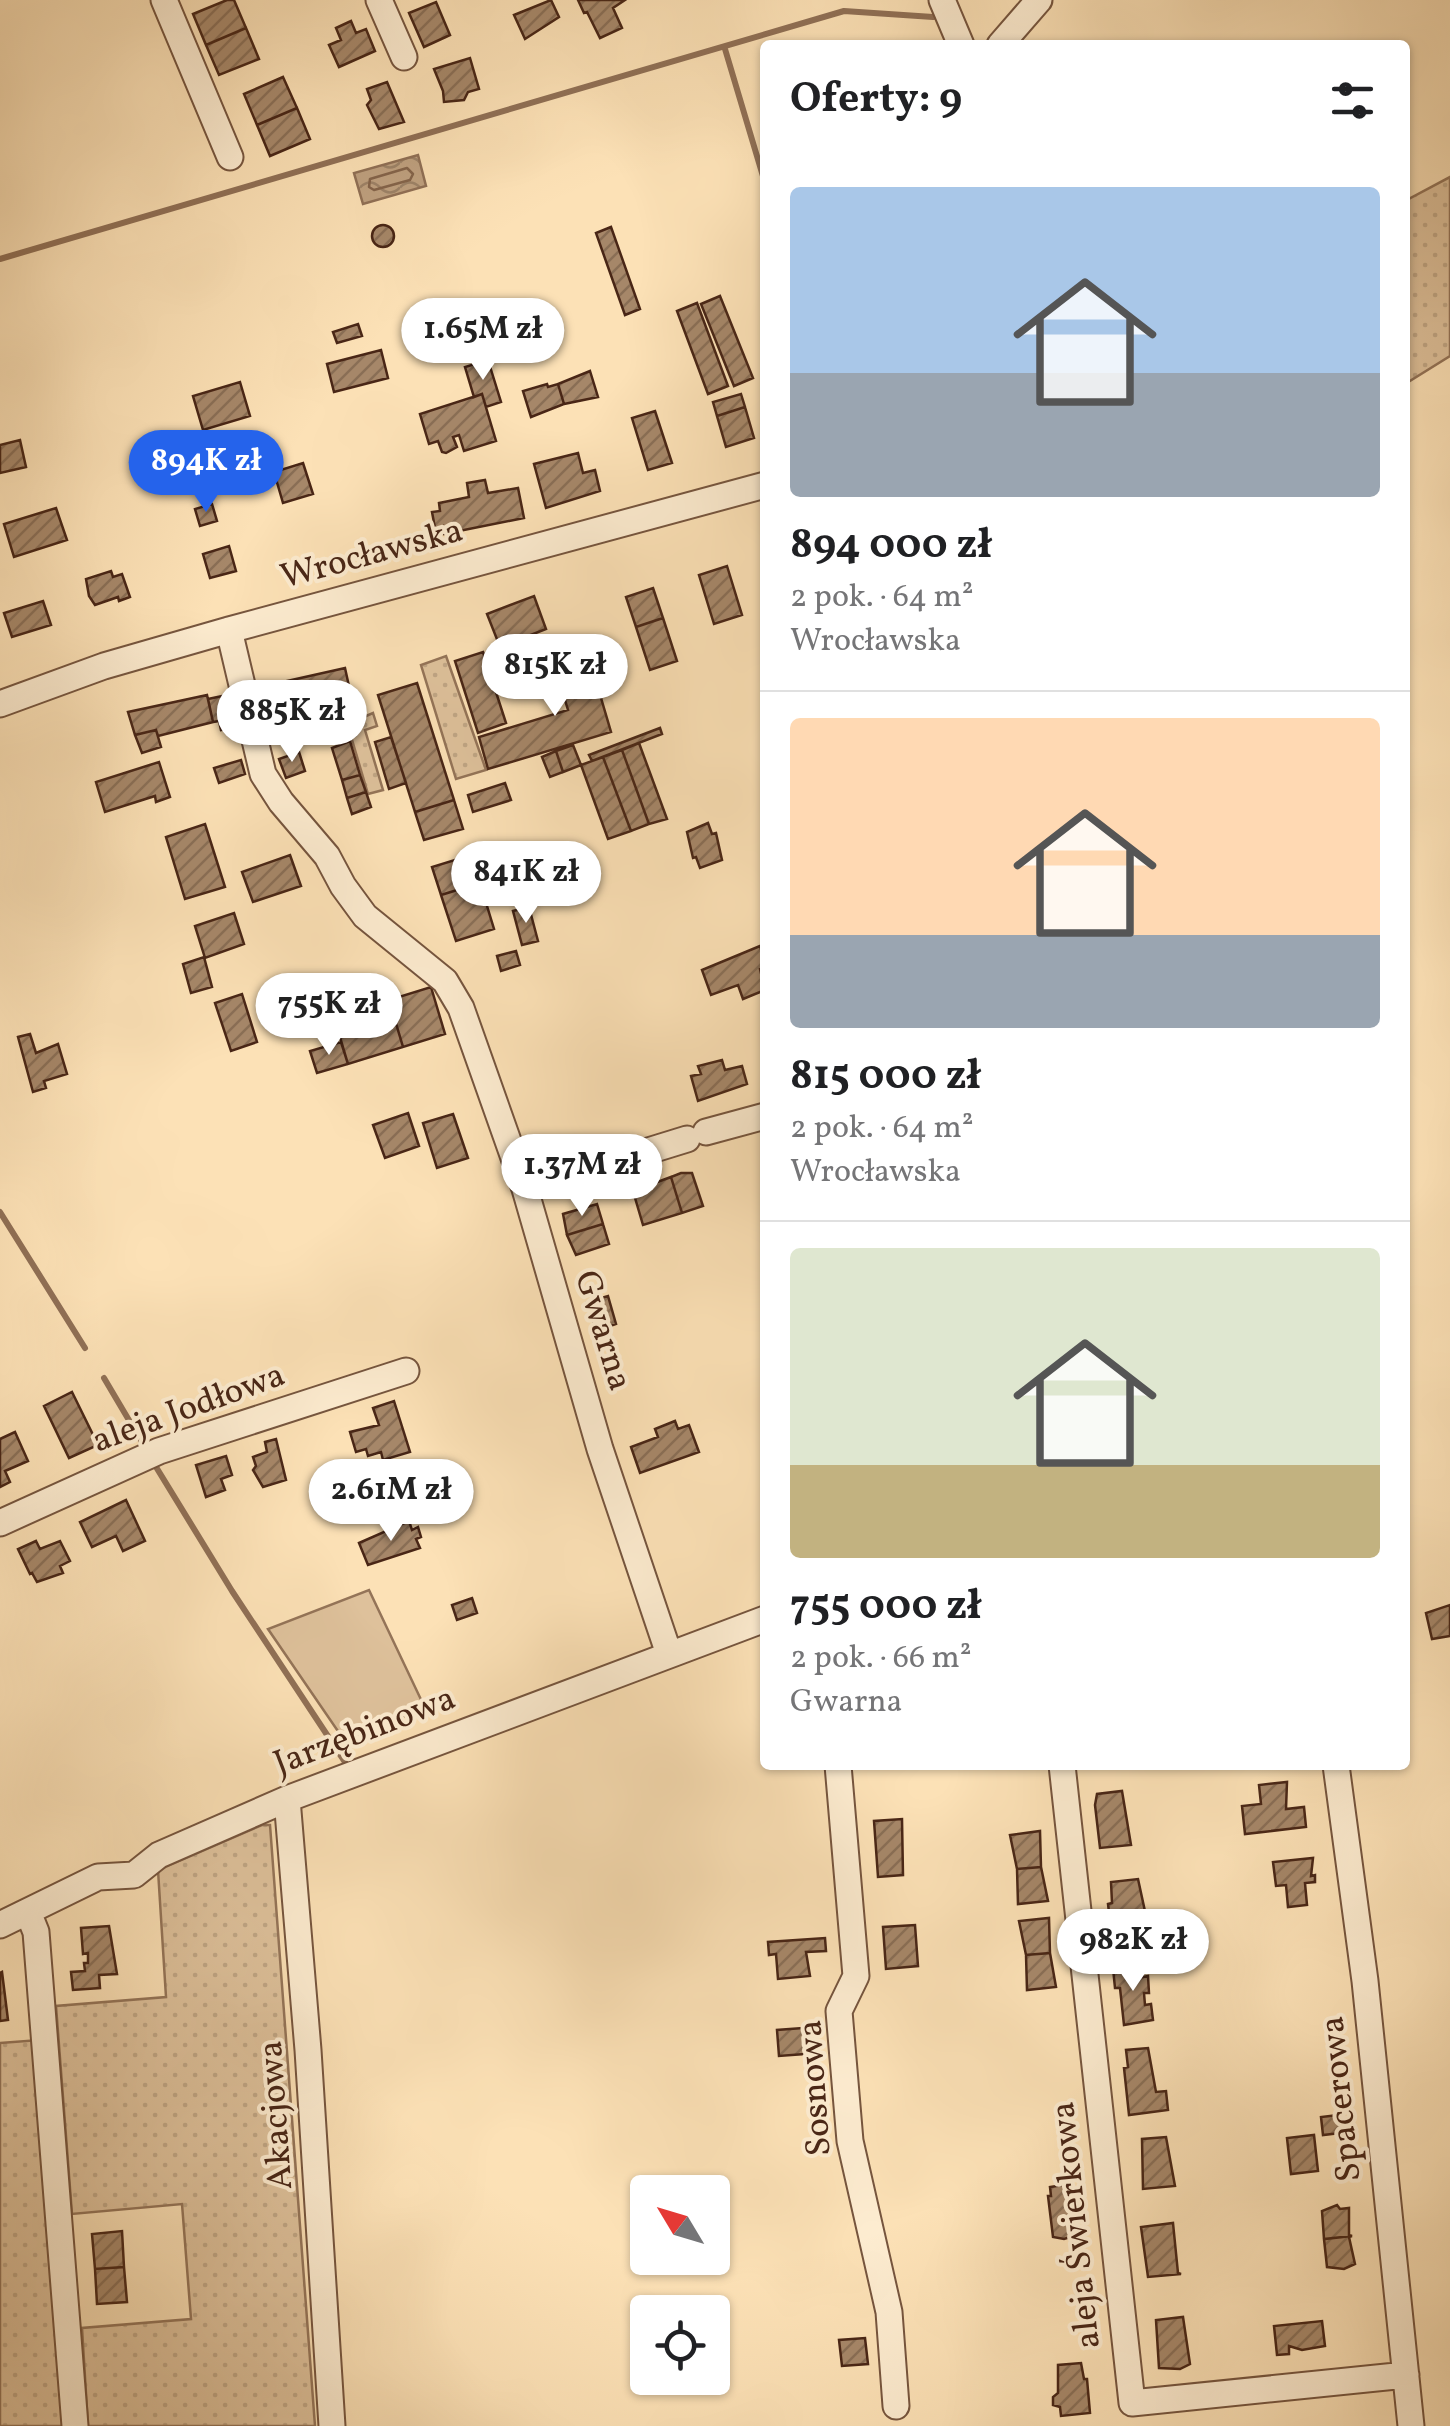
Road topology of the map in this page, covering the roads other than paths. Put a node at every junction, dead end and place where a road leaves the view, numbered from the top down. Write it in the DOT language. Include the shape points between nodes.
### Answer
graph roads {
  1 [pos="164,0"];
  2 [pos="379,0"];
  3 [pos="942,0"];
  4 [pos="1039,0"];
  5 [pos="959,40"];
  6 [pos="1004,40"];
  7 [pos="404,57"];
  8 [pos="230,157"];
  9 [pos="760,486"];
  10 [pos="229,630"];
  11 [pos="0,704"];
  12 [pos="760,1117"];
  13 [pos="524,1189"];
  14 [pos="406,1372"];
  15 [pos="0,1524"];
  16 [pos="760,1622"];
  17 [pos="669,1654"];
  18 [pos="838,1770"];
  19 [pos="1063,1770"];
  20 [pos="1337,1770"];
  21 [pos="287,1799"];
  22 [pos="28,1912"];
  23 [pos="0,1925"];
  24 [pos="1406,2375"];
  25 [pos="896,2406"];
  26 [pos="75,2426"];
  27 [pos="332,2426"];
  28 [pos="1411,2426"];
  1 -- 8 [label="street"];
  2 -- 7 [label="street"];
  3 -- 5 [label="street"];
  4 -- 6 [label="street"];
  9 -- 10 [label="street, Wrocławska"];
  10 -- 11 [label="street, Wrocławska"];
  10 -- 13 [label="street, Gwarna" via="263,774 365,916 445,981 461,1008"];
  12 -- 13 [label="street"];
  13 -- 17 [label="street, Gwarna"];
  14 -- 15 [label="street, aleja Jodłowa" via="159,1452"];
  16 -- 17 [label="street, Jarzębinowa"];
  17 -- 21 [label="street, Jarzębinowa"];
  18 -- 25 [label="street, Sosnowa" via="856,1976 839,2011 850,2140 889,2312"];
  19 -- 24 [label="street, aleja Świerkowa" via="1132,2403"];
  20 -- 24 [label="street, Spacerowa"];
  21 -- 22 [label="street, Jarzębinowa" via="159,1855 134,1875 98,1878"];
  21 -- 27 [label="street, Akacjowa"];
  22 -- 23 [label="street, Jarzębinowa"];
  22 -- 26 [label="street" via="36,1932"];
  24 -- 28 [label="street, Spacerowa"];
}
